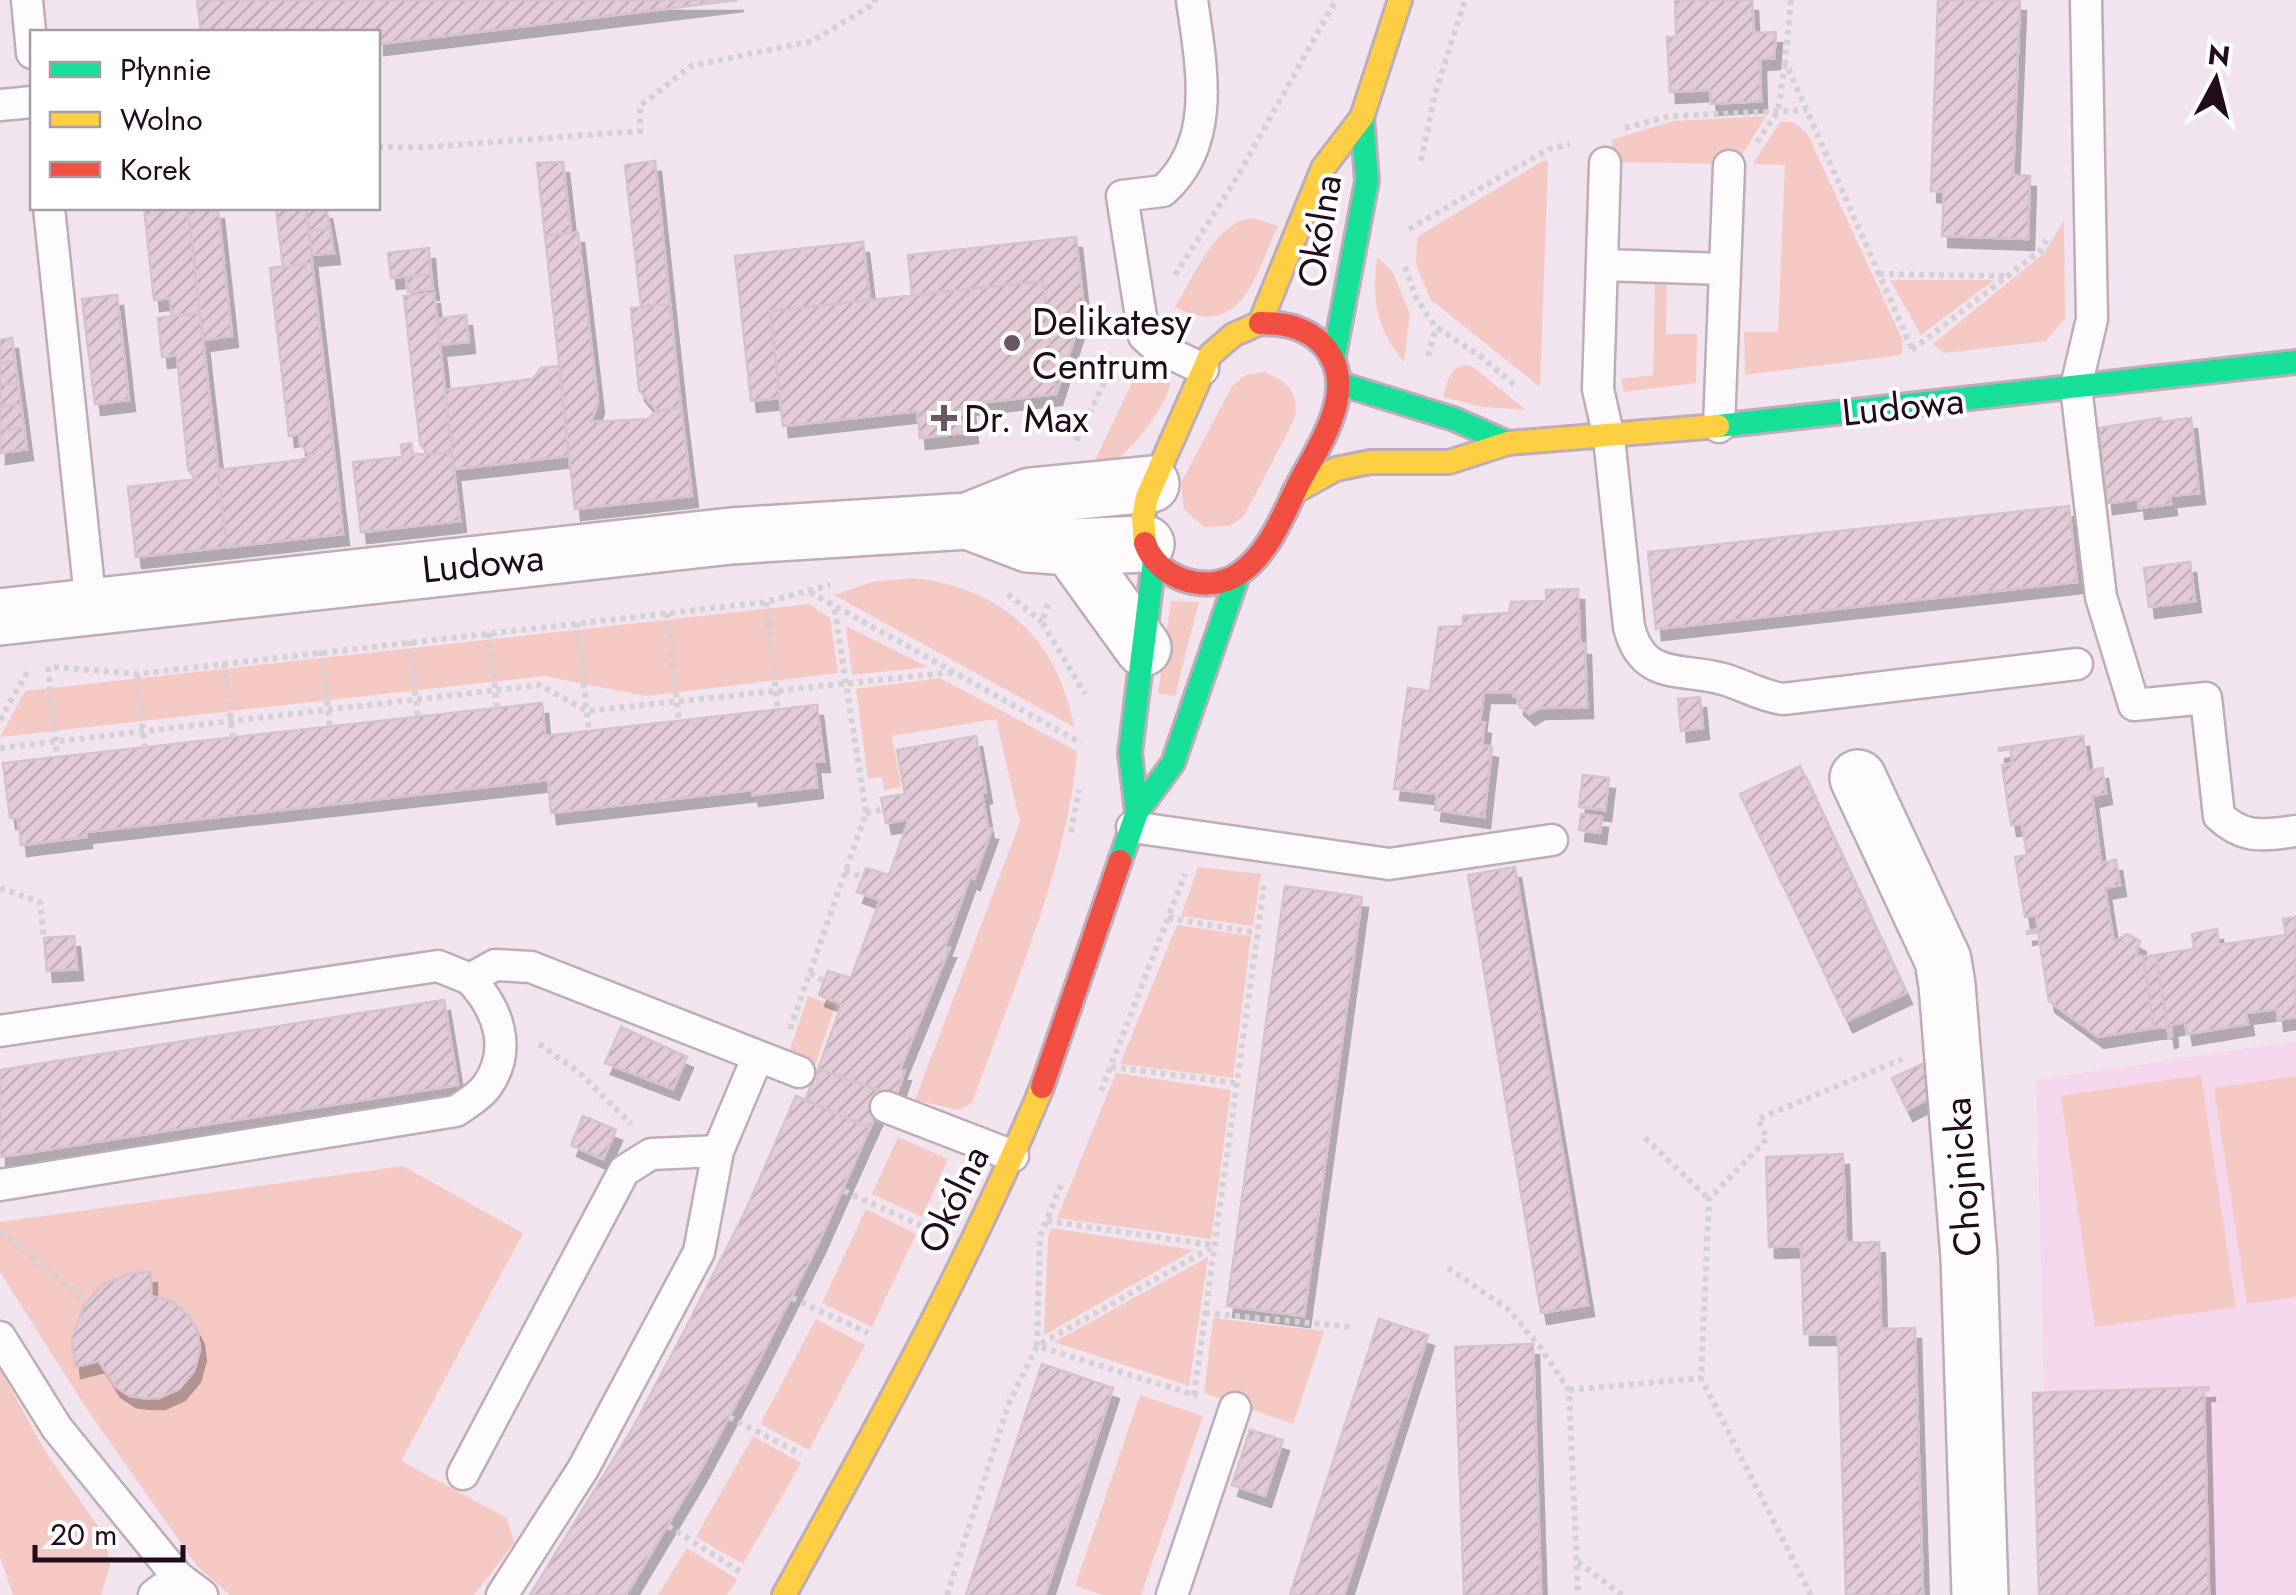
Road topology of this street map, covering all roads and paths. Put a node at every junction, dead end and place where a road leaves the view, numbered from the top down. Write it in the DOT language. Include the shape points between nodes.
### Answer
graph roads {
  1 [pos="27,0"];
  2 [pos="875,0"];
  3 [pos="1192,0"];
  4 [pos="1336,0"];
  5 [pos="1400,0"];
  6 [pos="1464,0"];
  7 [pos="1791,0"];
  8 [pos="2086,0"];
  9 [pos="30,32"];
  10 [pos="1785,61"];
  11 [pos="30,102"];
  12 [pos="0,105"];
  13 [pos="1362,117"];
  14 [pos="380,147"];
  15 [pos="1740,158"];
  16 [pos="1604,163"];
  17 [pos="1419,173"];
  18 [pos="49,210"];
  19 [pos="1412,211"];
  20 [pos="2056,224"];
  21 [pos="1406,244"];
  22 [pos="1404,257"];
  23 [pos="1603,265"];
  24 [pos="1725,269"];
  25 [pos="1879,274"];
  26 [pos="2007,276"];
  27 [pos="1166,290"];
  28 [pos="1344,300"];
  29 [pos="1260,323"];
  30 [pos="1436,327"];
  31 [pos="1362,334"];
  32 [pos="1912,350"];
  33 [pos="1117,355"];
  34 [pos="1334,356"];
  35 [pos="2296,362"];
  36 [pos="1920,366"];
  37 [pos="1203,369"];
  38 [pos="1380,369"];
  39 [pos="1340,384"];
  40 [pos="2076,386"];
  41 [pos="1398,404"];
  42 [pos="1719,426"];
  43 [pos="1609,438"];
  44 [pos="1075,442"];
  45 [pos="1508,443"];
  46 [pos="1151,484"];
  47 [pos="1294,492"];
  48 [pos="968,520"];
  49 [pos="1150,552"];
  50 [pos="1061,569"];
  51 [pos="1238,575"];
  52 [pos="841,582"];
  53 [pos="810,592"];
  54 [pos="1004,592"];
  55 [pos="766,602"];
  56 [pos="834,606"];
  57 [pos="91,607"];
  58 [pos="667,612"];
  59 [pos="0,617"];
  60 [pos="1042,622"];
  61 [pos="577,623"];
  62 [pos="488,632"];
  63 [pos="410,641"];
  64 [pos="1143,648"];
  65 [pos="322,652"];
  66 [pos="224,663"];
  67 [pos="2077,664"];
  68 [pos="48,667"];
  69 [pos="28,669"];
  70 [pos="14,670"];
  71 [pos="954,672"];
  72 [pos="137,674"];
  73 [pos="847,683"];
  74 [pos="495,689"];
  75 [pos="776,691"];
  76 [pos="416,698"];
  77 [pos="1101,698"];
  78 [pos="676,702"];
  79 [pos="497,708"];
  80 [pos="328,709"];
  81 [pos="778,710"];
  82 [pos="587,711"];
  83 [pos="418,717"];
  84 [pos="0,720"];
  85 [pos="232,720"];
  86 [pos="679,721"];
  87 [pos="330,726"];
  88 [pos="144,730"];
  89 [pos="589,731"];
  90 [pos="233,738"];
  91 [pos="56,741"];
  92 [pos="1082,744"];
  93 [pos="145,747"];
  94 [pos="0,748"];
  95 [pos="57,757"];
  96 [pos="1858,778"];
  97 [pos="884,809"];
  98 [pos="866,813"];
  99 [pos="1134,820"];
  100 [pos="2296,831"];
  101 [pos="1552,840"];
  102 [pos="1189,864"];
  103 [pos="1266,870"];
  104 [pos="845,871"];
  105 [pos="863,877"];
  106 [pos="0,888"];
  107 [pos="1168,918"];
  108 [pos="1257,933"];
  109 [pos="44,938"];
  110 [pos="810,973"];
  111 [pos="470,979"];
  112 [pos="824,981"];
  113 [pos="500,1026"];
  114 [pos="0,1031"];
  115 [pos="1952,1048"];
  116 [pos="778,1064"];
  117 [pos="1110,1067"];
  118 [pos="1236,1083"];
  119 [pos="1096,1101"];
  120 [pos="886,1107"];
  121 [pos="1645,1138"];
  122 [pos="718,1151"];
  123 [pos="651,1154"];
  124 [pos="1013,1156"];
  125 [pos="1068,1170"];
  126 [pos="0,1184"];
  127 [pos="844,1191"];
  128 [pos="1709,1199"];
  129 [pos="1047,1221"];
  130 [pos="926,1227"];
  131 [pos="0,1231"];
  132 [pos="1214,1246"];
  133 [pos="1448,1268"];
  134 [pos="792,1298"];
  135 [pos="87,1301"];
  136 [pos="1205,1312"];
  137 [pos="1352,1328"];
  138 [pos="874,1336"];
  139 [pos="0,1337"];
  140 [pos="1037,1346"];
  141 [pos="1701,1378"];
  142 [pos="1569,1390"];
  143 [pos="1194,1395"];
  144 [pos="1234,1408"];
  145 [pos="729,1417"];
  146 [pos="811,1460"];
  147 [pos="463,1474"];
  148 [pos="668,1526"];
  149 [pos="1576,1561"];
  150 [pos="746,1575"];
  151 [pos="178,1589"];
  152 [pos="502,1595"];
  153 [pos="784,1595"];
  154 [pos="947,1595"];
  155 [pos="1172,1595"];
  156 [pos="1578,1595"];
  157 [pos="1622,1595"];
  158 [pos="1810,1595"];
  159 [pos="1980,1595"];
  1 -- 9 [label="lane"];
  2 -- 14 [label="path" via="812,41 691,66 640,106 640,132"];
  3 -- 37 [label="lane" via="1202,97 1193,150 1163,191 1122,196 1144,336"];
  4 -- 27 [label="path"];
  5 -- 13 [label="street, Okólna"];
  6 -- 17 [label="path"];
  7 -- 10 [label="path"];
  8 -- 40 [label="lane" via="2092,319"];
  10 -- 15 [label="path" via="1778,111"];
  10 -- 25 [label="path"];
  11 -- 12 [label="lane"];
  13 -- 28 [label="street, Okólna" via="1367,181"];
  13 -- 29 [label="street, Okólna" via="1322,168"];
  15 -- 24 [label="lane"];
  16 -- 23 [label="lane"];
  18 -- 57 [label="lane"];
  19 -- 21 [label="path"];
  20 -- 26 [label="path" via="2040,251"];
  22 -- 30 [label="path" via="1418,300"];
  23 -- 24 [label="lane"];
  23 -- 43 [label="lane" via="1598,390"];
  24 -- 42 [label="lane"];
  25 -- 26 [label="path"];
  25 -- 32 [label="path"];
  26 -- 32 [label="path"];
  28 -- 31 [label="street"];
  28 -- 34 [label="street, Okólna"];
  29 -- 34 [label="street" via="1293,326"];
  29 -- 37 [label="street, Okólna" via="1222,342"];
  32 -- 36 [label="path"];
  33 -- 44 [label="path"];
  34 -- 39 [label="street"];
  35 -- 40 [label="street, Ludowa"];
  37 -- 46 [label="street, Okólna"];
  38 -- 41 [label="street"];
  39 -- 41 [label="street, Ludowa"];
  39 -- 47 [label="street, Okólna" via="1330,422"];
  40 -- 42 [label="street, Ludowa"];
  40 -- 100 [label="lane" via="2101,597 2134,705 2206,698 2220,816 2236,832"];
  41 -- 45 [label="street, Ludowa"];
  42 -- 43 [label="street, Ludowa"];
  43 -- 45 [label="street, Ludowa"];
  43 -- 67 [label="lane" via="1628,627 1644,658 1666,671 1724,679 1783,699"];
  45 -- 47 [label="street, Ludowa" via="1449,462 1336,469"];
  46 -- 48 [label="street, Ludowa" via="1030,496"];
  46 -- 49 [label="street, Okólna" via="1140,520"];
  47 -- 51 [label="street, Okólna" via="1260,552"];
  48 -- 50 [label="street, Ludowa" via="1028,544"];
  48 -- 57 [label="street, Ludowa" via="731,536"];
  49 -- 50 [label="street, Ludowa"];
  49 -- 51 [label="street" via="1172,575 1200,584"];
  49 -- 64 [label="street, Okólna"];
  50 -- 60 [label="path"];
  50 -- 64 [label="street"];
  51 -- 99 [label="street, Okólna" via="1174,764"];
  52 -- 53 [label="path"];
  53 -- 55 [label="path"];
  53 -- 56 [label="path"];
  54 -- 60 [label="path"];
  55 -- 58 [label="path"];
  55 -- 75 [label="path"];
  56 -- 71 [label="path"];
  56 -- 73 [label="path"];
  57 -- 59 [label="street, Ludowa"];
  58 -- 61 [label="path"];
  58 -- 78 [label="path"];
  60 -- 77 [label="path" via="1084,694"];
  61 -- 62 [label="path"];
  61 -- 82 [label="path"];
  62 -- 63 [label="path"];
  62 -- 74 [label="path"];
  63 -- 65 [label="path"];
  63 -- 76 [label="path"];
  64 -- 99 [label="street, Okólna" via="1130,753"];
  65 -- 66 [label="path"];
  65 -- 80 [label="path"];
  66 -- 72 [label="path"];
  66 -- 85 [label="path"];
  68 -- 69 [label="path"];
  68 -- 72 [label="path"];
  68 -- 91 [label="path"];
  69 -- 70 [label="path"];
  69 -- 84 [label="path"];
  71 -- 73 [label="path"];
  71 -- 92 [label="path"];
  72 -- 88 [label="path"];
  73 -- 75 [label="path"];
  73 -- 98 [label="path"];
  74 -- 76 [label="path"];
  74 -- 79 [label="path"];
  74 -- 82 [label="path" via="540,685"];
  75 -- 78 [label="path"];
  75 -- 81 [label="path"];
  76 -- 80 [label="path"];
  76 -- 83 [label="path"];
  78 -- 82 [label="path"];
  78 -- 86 [label="path"];
  80 -- 85 [label="path"];
  80 -- 87 [label="path"];
  82 -- 89 [label="path"];
  85 -- 88 [label="path"];
  85 -- 90 [label="path"];
  88 -- 91 [label="path"];
  88 -- 93 [label="path"];
  91 -- 94 [label="path"];
  91 -- 95 [label="path"];
  96 -- 115 [label="street, Chojnicka" via="1943,960"];
  97 -- 98 [label="path"];
  98 -- 104 [label="path"];
  99 -- 101 [label="lane" via="1389,864"];
  99 -- 124 [label="street, Okólna"];
  102 -- 107 [label="path"];
  103 -- 108 [label="path"];
  104 -- 105 [label="path"];
  104 -- 110 [label="path"];
  106 -- 109 [label="path" via="40,902"];
  107 -- 108 [label="path"];
  107 -- 117 [label="path"];
  108 -- 118 [label="path"];
  110 -- 112 [label="path"];
  110 -- 116 [label="path"];
  111 -- 113 [label="lane"];
  111 -- 114 [label="lane" via="438,966"];
  111 -- 116 [label="lane" via="495,965 532,967"];
  113 -- 123 [label="path" via="523,1032 580,1073 626,1116"];
  113 -- 126 [label="lane" via="499,1061 486,1088 456,1112"];
  115 -- 128 [label="path" via="1929,1048 1758,1119 1767,1138"];
  115 -- 159 [label="street, Chojnicka" via="1969,1257"];
  116 -- 122 [label="lane"];
  117 -- 118 [label="path"];
  117 -- 119 [label="path"];
  118 -- 132 [label="path"];
  120 -- 124 [label="lane"];
  121 -- 128 [label="path"];
  122 -- 123 [label="lane"];
  122 -- 152 [label="lane" via="699,1252 583,1470"];
  123 -- 147 [label="lane" via="620,1178"];
  124 -- 153 [label="street, Okólna" via="910,1365"];
  125 -- 129 [label="path"];
  127 -- 130 [label="path"];
  128 -- 141 [label="path"];
  129 -- 132 [label="path"];
  129 -- 140 [label="path" via="1040,1236"];
  131 -- 135 [label="path"];
  132 -- 136 [label="path"];
  132 -- 140 [label="path"];
  133 -- 142 [label="path" via="1508,1310"];
  134 -- 138 [label="path"];
  136 -- 137 [label="path"];
  136 -- 143 [label="path"];
  139 -- 151 [label="lane" via="57,1428"];
  140 -- 143 [label="path"];
  140 -- 154 [label="path" via="1008,1402"];
  141 -- 142 [label="path"];
  141 -- 158 [label="path"];
  142 -- 149 [label="path"];
  143 -- 144 [label="path"];
  144 -- 155 [label="lane"];
  145 -- 146 [label="path"];
  148 -- 150 [label="path"];
  149 -- 156 [label="path"];
  149 -- 157 [label="path"];
}
